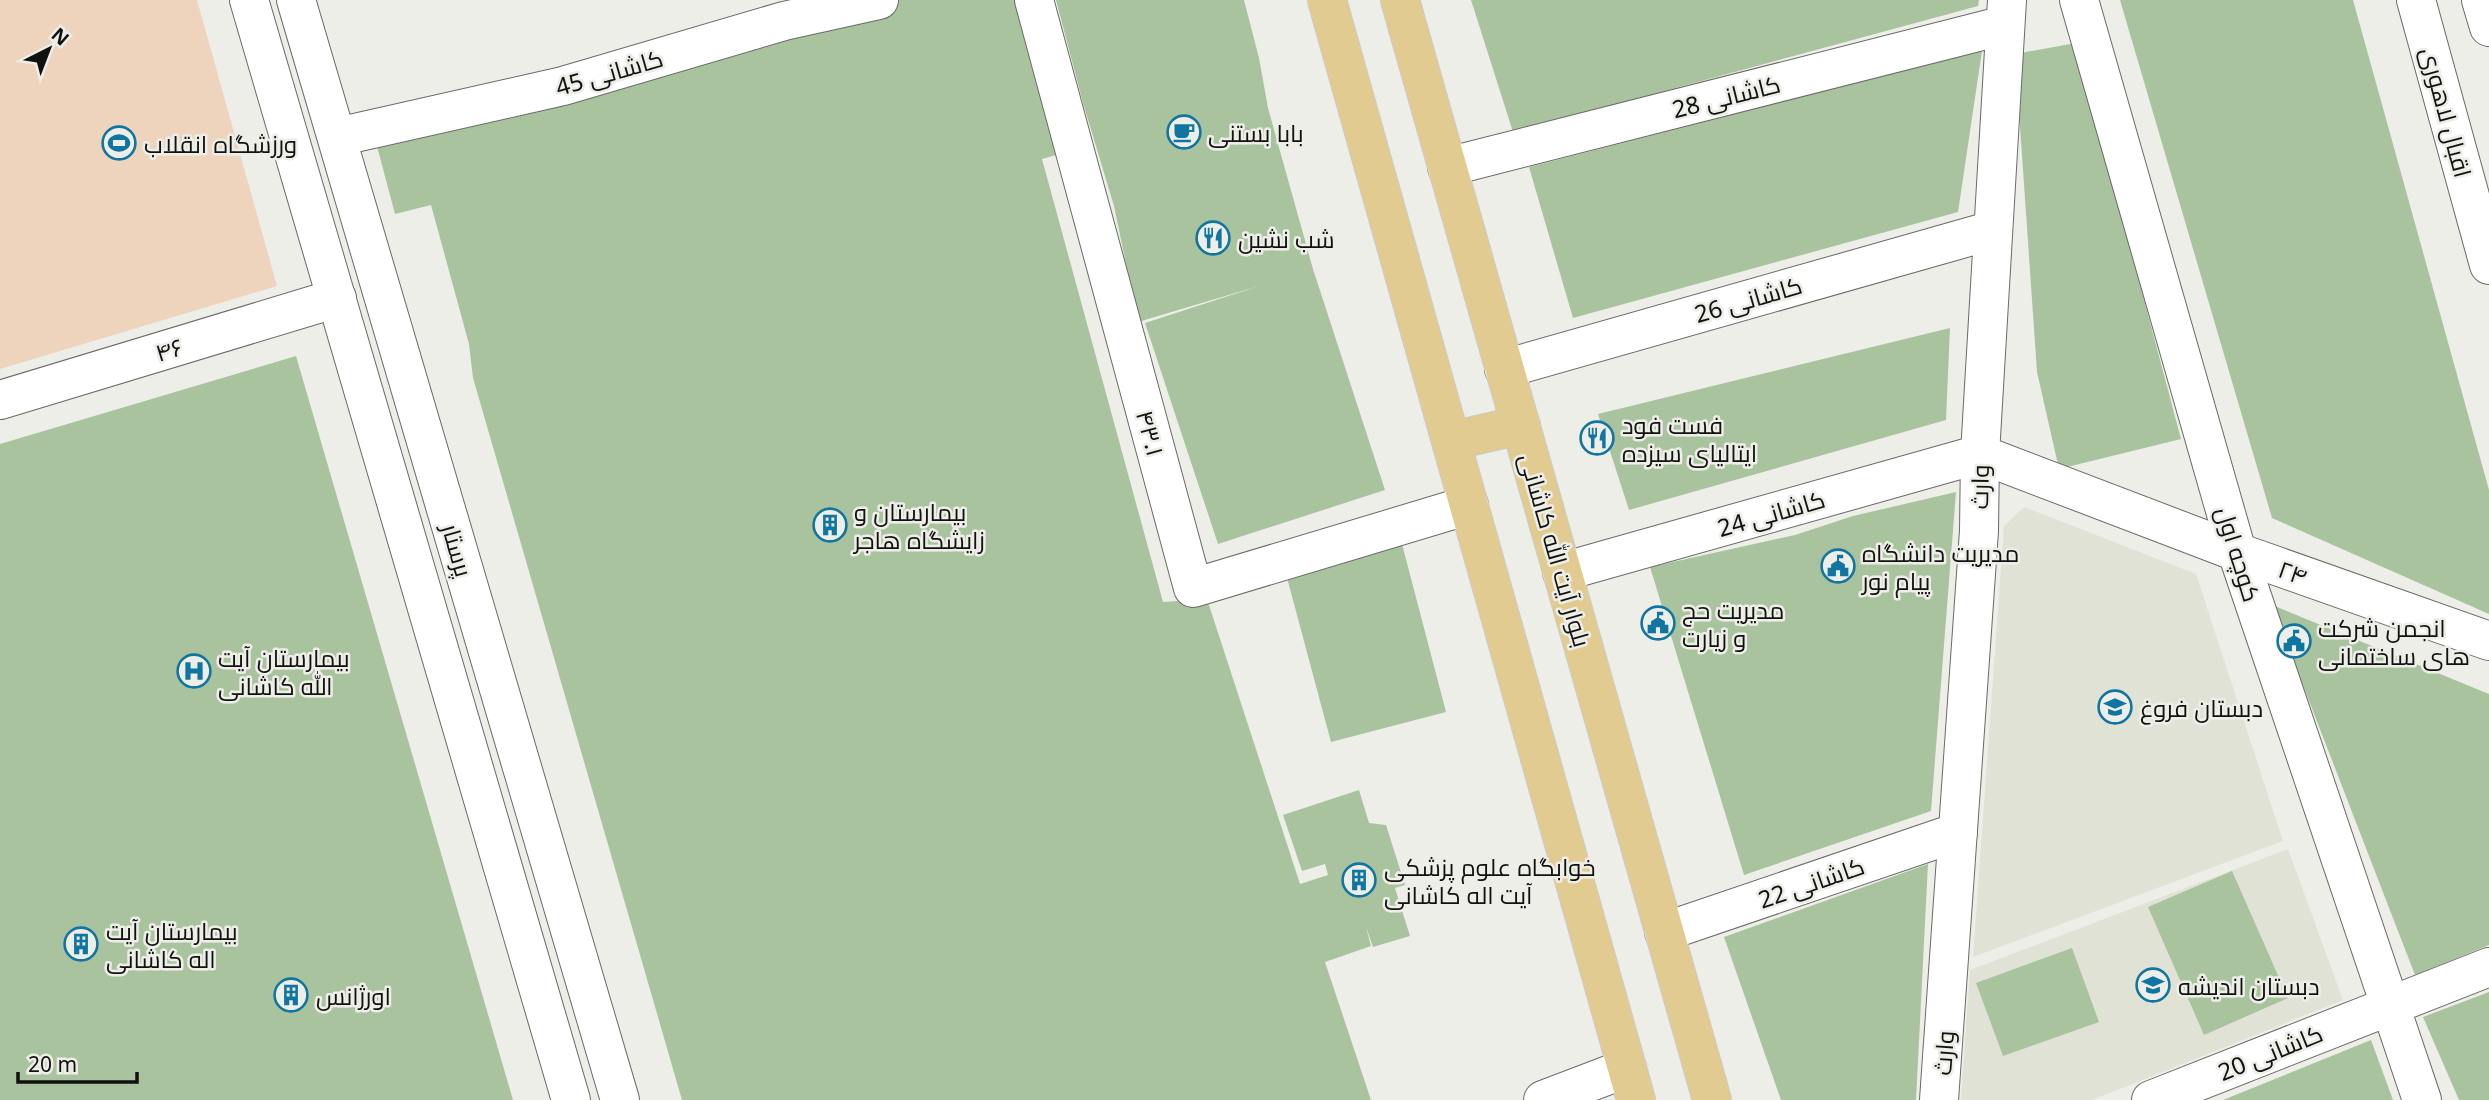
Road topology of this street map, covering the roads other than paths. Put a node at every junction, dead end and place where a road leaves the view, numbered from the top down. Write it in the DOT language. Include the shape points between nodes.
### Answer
graph roads {
  1 [pos="249,0"];
  2 [pos="296,0"];
  3 [pos="879,0"];
  4 [pos="1034,0"];
  5 [pos="1327,0"];
  6 [pos="1400,0"];
  7 [pos="2080,0"];
  8 [pos="2416,0"];
  9 [pos="2481,0"];
  10 [pos="781,11"];
  11 [pos="2006,12"];
  12 [pos="2489,27"];
  13 [pos="337,137"];
  14 [pos="1447,167"];
  15 [pos="1993,230"];
  16 [pos="2489,265"];
  17 [pos="338,298"];
  18 [pos="1504,369"];
  19 [pos="0,400"];
  20 [pos="1521,425"];
  21 [pos="1451,441"];
  22 [pos="1980,454"];
  23 [pos="1469,505"];
  24 [pos="2236,552"];
  25 [pos="1562,572"];
  26 [pos="2489,641"];
  27 [pos="1958,832"];
  28 [pos="1664,932"];
  29 [pos="2489,967"];
  30 [pos="2390,1004"];
  31 [pos="1631,1084"];
  32 [pos="571,1100"];
  33 [pos="620,1100"];
  34 [pos="1543,1100"];
  35 [pos="1712,1100"];
  36 [pos="1939,1100"];
  37 [pos="2151,1100"];
  38 [pos="2422,1100"];
  1 -- 17 [label="street, پرستار"];
  2 -- 13 [label="street, پرستار"];
  3 -- 10 [label="street, کاشانی 45"];
  4 -- 23 [label="street, ۴۳.۱" via="1193,588"];
  5 -- 21 [label="main road"];
  6 -- 14 [label="main road, بلوار آیت الله کاشانی"];
  7 -- 24 [label="street, کوچه اول"];
  8 -- 16 [label="street, اقبال لاهوری"];
  9 -- 12 [label="street"];
  10 -- 13 [label="street, کاشانی 45" via="563,86"];
  11 -- 14 [label="street, کاشانی 28"];
  11 -- 15 [label="street, وارث"];
  13 -- 33 [label="street, پرستار"];
  14 -- 18 [label="main road, بلوار آیت الله کاشانی"];
  15 -- 18 [label="street, کاشانی 26"];
  15 -- 22 [label="street, وارث"];
  17 -- 19 [label="street, ۴۶"];
  17 -- 32 [label="street, پرستار"];
  18 -- 20 [label="main road, بلوار آیت الله کاشانی"];
  20 -- 21 [label="main road"];
  20 -- 25 [label="main road, بلوار آیت الله کاشانی"];
  21 -- 23 [label="main road"];
  22 -- 24 [label="street, ۲۴"];
  22 -- 25 [label="street, کاشانی 24"];
  22 -- 27 [label="street, وارث"];
  23 -- 31 [label="main road"];
  24 -- 26 [label="street, ۲۴"];
  24 -- 30 [label="street, کوچه اول"];
  25 -- 28 [label="main road, بلوار آیت الله کاشانی"];
  27 -- 28 [label="street, کاشانی 22"];
  27 -- 36 [label="street, وارث"];
  28 -- 35 [label="main road, بلوار آیت الله کاشانی"];
  29 -- 30 [label="street, کاشانی 20"];
  30 -- 37 [label="street, کاشانی 20"];
  30 -- 38 [label="street, کوچه اول"];
  31 -- 34 [label="street"];
}
